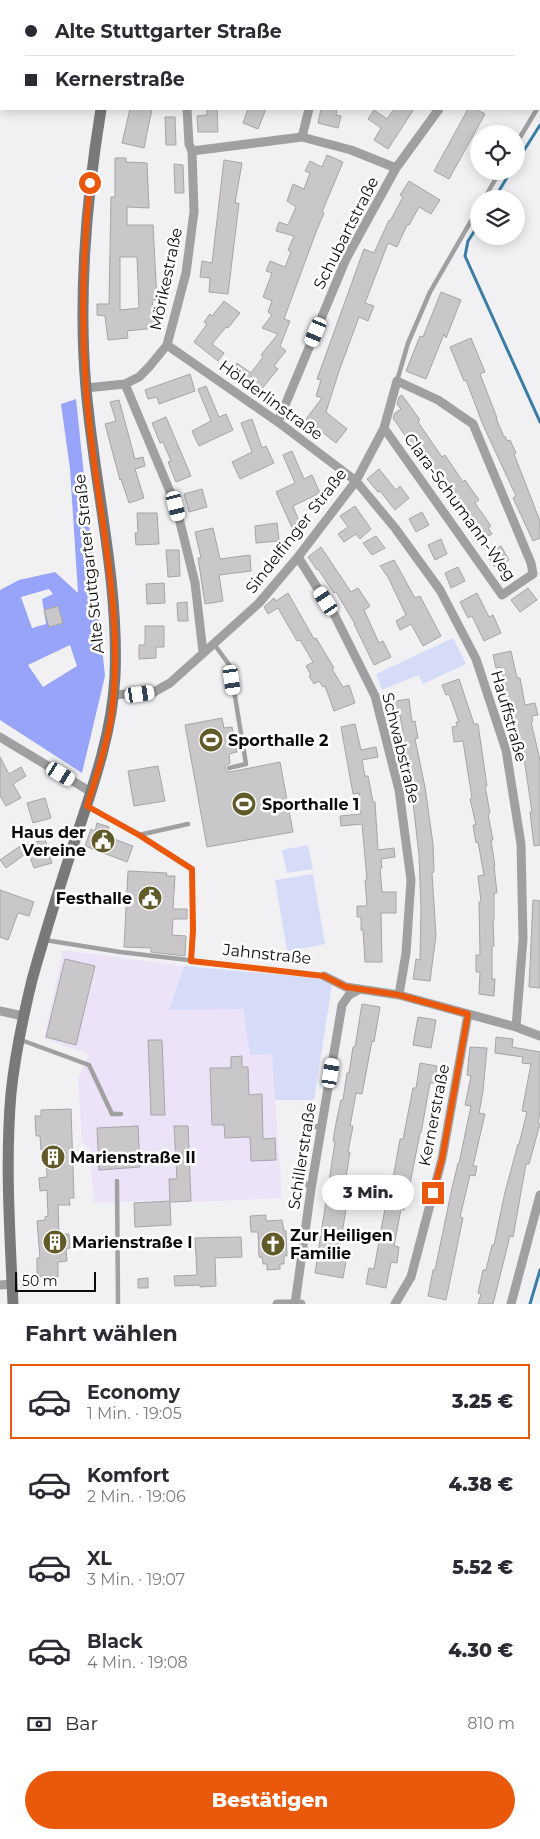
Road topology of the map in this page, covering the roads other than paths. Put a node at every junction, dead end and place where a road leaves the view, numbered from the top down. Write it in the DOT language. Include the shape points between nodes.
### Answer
graph roads {
  1 [pos="102,110"];
  2 [pos="187,110"];
  3 [pos="309,110"];
  4 [pos="438,110"];
  5 [pos="537,110"];
  6 [pos="525,130"];
  7 [pos="302,137"];
  8 [pos="192,151"];
  9 [pos="396,168"];
  10 [pos="470,223"];
  11 [pos="167,345"];
  12 [pos="397,381"];
  13 [pos="125,384"];
  14 [pos="86,388"];
  15 [pos="278,422"];
  16 [pos="384,428"];
  17 [pos="356,481"];
  18 [pos="298,557"];
  19 [pos="214,642"];
  20 [pos="203,652"];
  21 [pos="113,695"];
  22 [pos="0,737"];
  23 [pos="229,768"];
  24 [pos="91,792"];
  25 [pos="87,806"];
  26 [pos="188,824"];
  27 [pos="139,835"];
  28 [pos="44,939"];
  29 [pos="191,961"];
  30 [pos="324,976"];
  31 [pos="358,990"];
  32 [pos="399,995"];
  33 [pos="0,1011"];
  34 [pos="468,1014"];
  35 [pos="23,1016"];
  36 [pos="516,1027"];
  37 [pos="540,1036"];
  38 [pos="19,1039"];
  39 [pos="121,1114"];
  40 [pos="322,1124"];
  41 [pos="117,1180"];
  42 [pos="311,1189"];
  43 [pos="540,1195"];
  44 [pos="12,1284"];
  45 [pos="0,1285"];
  46 [pos="13,1304"];
  47 [pos="118,1304"];
  48 [pos="277,1304"];
  49 [pos="297,1304"];
  50 [pos="395,1304"];
  51 [pos="511,1304"];
  1 -- 14 [label="street, Alte Stuttgarter Straße" via="90,183 85,250"];
  2 -- 8 [label="street, Mörikestraße"];
  3 -- 7 [label="street"];
  4 -- 9 [label="street, Schubartstraße"];
  5 -- 6 [label="lane"];
  7 -- 8 [label="street"];
  7 -- 9 [label="street" via="351,150"];
  8 -- 11 [label="street, Mörikestraße" via="194,212 186,273"];
  9 -- 15 [label="street, Schubartstraße" via="346,259"];
  10 -- 12 [label="lane, Sindelfinger Straße" via="430,292 408,343"];
  11 -- 13 [label="street, Mörikestraße" via="139,377"];
  11 -- 15 [label="street, Hölderlinstraße"];
  12 -- 16 [label="street, Sindelfinger Straße"];
  12 -- 16 [label="street, Clara-Schumann-Weg" via="438,400 473,424 533,574 502,595"];
  13 -- 14 [label="street, Mörikestraße"];
  13 -- 20 [label="street" via="176,506 195,583"];
  14 -- 21 [label="street, Alte Stuttgarter Straße" via="114,618"];
  15 -- 17 [label="street, Hölderlinstraße"];
  16 -- 17 [label="street, Sindelfinger Straße"];
  17 -- 18 [label="street, Sindelfinger Straße"];
  17 -- 36 [label="street, Hauffstraße" via="440,590 476,659 506,750 521,844 523,939"];
  18 -- 19 [label="street, Sindelfinger Straße" via="259,603"];
  18 -- 32 [label="street, Schwabstraße" via="335,616 374,696 399,790 410,880 406,953"];
  19 -- 20 [label="street, Sindelfinger Straße"];
  19 -- 23 [label="lane" via="230,666 246,764"];
  20 -- 21 [label="street, Sindelfinger Straße" via="154,692"];
  21 -- 24 [label="street, Alte Stuttgarter Straße" via="110,720"];
  22 -- 24 [label="street"];
  24 -- 25 [label="street, Alte Stuttgarter Straße"];
  25 -- 27 [label="lane"];
  25 -- 28 [label="street, Alte Stuttgarter Straße"];
  26 -- 27 [label="lane"];
  27 -- 29 [label="lane" via="192,869"];
  28 -- 29 [label="lane, Jahnstraße"];
  28 -- 35 [label="street, Alte Stuttgarter Straße"];
  29 -- 30 [label="lane, Jahnstraße"];
  30 -- 31 [label="street, Jahnstraße"];
  31 -- 32 [label="street, Jahnstraße"];
  31 -- 40 [label="street, Schillerstraße" via="349,995 342,1005"];
  32 -- 34 [label="street, Jahnstraße"];
  33 -- 35 [label="street"];
  34 -- 36 [label="street, Jahnstraße"];
  34 -- 50 [label="street, Kernerstraße" via="442,1159 410,1277"];
  35 -- 38 [label="street, Alte Stuttgarter Straße"];
  36 -- 37 [label="street, Jahnstraße"];
  38 -- 39 [label="lane" via="89,1065 112,1114"];
  38 -- 44 [label="street, Alte Stuttgarter Straße" via="8,1163"];
  40 -- 42 [label="street, Schillerstraße"];
  40 -- 42 [label="lane" via="306,1131 299,1176"];
  41 -- 47 [label="lane"];
  42 -- 49 [label="street, Schillerstraße"];
  43 -- 51 [label="street"];
  44 -- 45 [label="street"];
  44 -- 46 [label="street, Alte Stuttgarter Straße"];
  48 -- 49 [label="street"];
}
